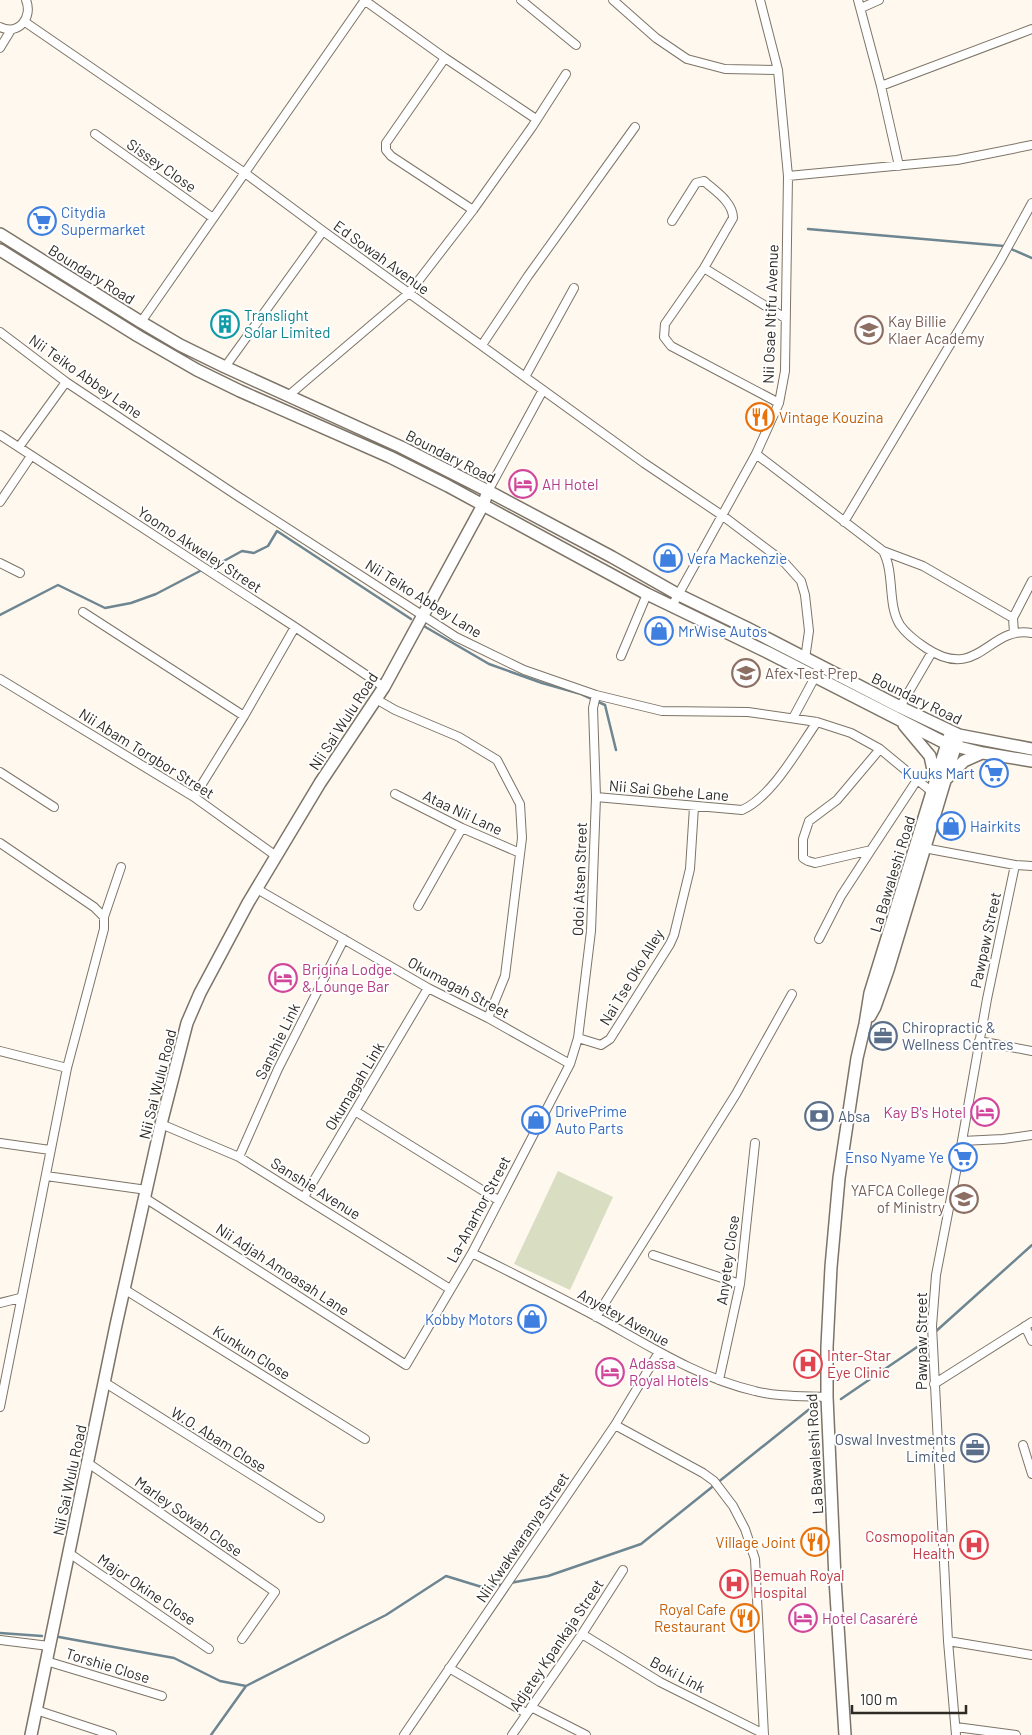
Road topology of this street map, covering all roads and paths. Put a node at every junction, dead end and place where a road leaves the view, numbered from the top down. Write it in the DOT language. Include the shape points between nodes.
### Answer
graph roads {
  1 [pos="26,0"];
  2 [pos="365,0"];
  3 [pos="520,0"];
  4 [pos="613,0"];
  5 [pos="760,0"];
  6 [pos="879,0"];
  7 [pos="860,4"];
  8 [pos="25,22"];
  9 [pos="0,27"];
  10 [pos="1032,29"];
  11 [pos="11,30"];
  12 [pos="576,45"];
  13 [pos="0,48"];
  14 [pos="445,58"];
  15 [pos="778,70"];
  16 [pos="566,74"];
  17 [pos="881,86"];
  18 [pos="536,118"];
  19 [pos="634,127"];
  20 [pos="94,134"];
  21 [pos="1032,145"];
  22 [pos="899,166"];
  23 [pos="245,173"];
  24 [pos="788,176"];
  25 [pos="1032,203"];
  26 [pos="473,210"];
  27 [pos="214,218"];
  28 [pos="672,221"];
  29 [pos="323,232"];
  30 [pos="0,234"];
  31 [pos="0,250"];
  32 [pos="704,268"];
  33 [pos="574,288"];
  34 [pos="409,293"];
  35 [pos="785,318"];
  36 [pos="141,322"];
  37 [pos="0,332"];
  38 [pos="482,345"];
  39 [pos="225,367"];
  40 [pos="525,377"];
  41 [pos="66,382"];
  42 [pos="543,390"];
  43 [pos="288,396"];
  44 [pos="779,403"];
  45 [pos="0,435"];
  46 [pos="19,447"];
  47 [pos="756,454"];
  48 [pos="30,456"];
  49 [pos="488,491"];
  50 [pos="0,502"];
  51 [pos="483,505"];
  52 [pos="723,516"];
  53 [pos="844,522"];
  54 [pos="883,551"];
  55 [pos="0,563"];
  56 [pos="20,573"];
  57 [pos="1032,581"];
  58 [pos="647,594"];
  59 [pos="679,595"];
  60 [pos="672,606"];
  61 [pos="83,612"];
  62 [pos="424,615"];
  63 [pos="1013,618"];
  64 [pos="295,627"];
  65 [pos="1014,633"];
  66 [pos="1032,633"];
  67 [pos="932,652"];
  68 [pos="621,656"];
  69 [pos="804,659"];
  70 [pos="815,677"];
  71 [pos="0,679"];
  72 [pos="384,687"];
  73 [pos="595,696"];
  74 [pos="376,699"];
  75 [pos="900,707"];
  76 [pos="244,716"];
  77 [pos="793,718"];
  78 [pos="900,720"];
  79 [pos="817,722"];
  80 [pos="954,734"];
  81 [pos="951,746"];
  82 [pos="880,749"];
  83 [pos="1032,749"];
  84 [pos="983,753"];
  85 [pos="1032,761"];
  86 [pos="0,772"];
  87 [pos="917,780"];
  88 [pos="941,780"];
  89 [pos="932,792"];
  90 [pos="395,794"];
  91 [pos="194,797"];
  92 [pos="596,797"];
  93 [pos="694,806"];
  94 [pos="54,807"];
  95 [pos="462,828"];
  96 [pos="0,843"];
  97 [pos="924,848"];
  98 [pos="871,850"];
  99 [pos="520,853"];
  100 [pos="276,856"];
  101 [pos="1016,865"];
  102 [pos="1032,866"];
  103 [pos="121,867"];
  104 [pos="257,889"];
  105 [pos="418,906"];
  106 [pos="104,917"];
  107 [pos="819,939"];
  108 [pos="344,940"];
  109 [pos="428,988"];
  110 [pos="792,994"];
  111 [pos="488,1018"];
  112 [pos="865,1024"];
  113 [pos="578,1038"];
  114 [pos="979,1041"];
  115 [pos="0,1051"];
  116 [pos="1032,1051"];
  117 [pos="570,1064"];
  118 [pos="67,1068"];
  119 [pos="355,1111"];
  120 [pos="162,1124"];
  121 [pos="1032,1135"];
  122 [pos="962,1141"];
  123 [pos="0,1143"];
  124 [pos="755,1143"];
  125 [pos="50,1150"];
  126 [pos="239,1157"];
  127 [pos="46,1176"];
  128 [pos="146,1194"];
  129 [pos="304,1197"];
  130 [pos="498,1200"];
  131 [pos="472,1253"];
  132 [pos="653,1256"];
  133 [pos="740,1284"];
  134 [pos="450,1288"];
  135 [pos="124,1289"];
  136 [pos="20,1298"];
  137 [pos="0,1303"];
  138 [pos="596,1317"];
  139 [pos="1029,1324"];
  140 [pos="1032,1341"];
  141 [pos="658,1352"];
  142 [pos="406,1365"];
  143 [pos="719,1380"];
  144 [pos="104,1382"];
  145 [pos="934,1384"];
  146 [pos="827,1397"];
  147 [pos="0,1407"];
  148 [pos="615,1424"];
  149 [pos="365,1439"];
  150 [pos="1023,1445"];
  151 [pos="88,1463"];
  152 [pos="1032,1474"];
  153 [pos="320,1518"];
  154 [pos="69,1553"];
  155 [pos="623,1570"];
  156 [pos="582,1634"];
  157 [pos="242,1639"];
  158 [pos="0,1640"];
  159 [pos="948,1642"];
  160 [pos="49,1646"];
  161 [pos="209,1649"];
  162 [pos="1032,1655"];
  163 [pos="46,1660"];
  164 [pos="449,1668"];
  165 [pos="162,1696"];
  166 [pos="36,1710"];
  167 [pos="529,1710"];
  168 [pos="956,1731"];
  169 [pos="31,1735"];
  170 [pos="112,1735"];
  171 [pos="404,1735"];
  172 [pos="512,1735"];
  173 [pos="586,1735"];
  174 [pos="764,1735"];
  175 [pos="845,1735"];
  176 [pos="1016,1735"];
  1 -- 8 [label="street" via="28,14"];
  2 -- 14 [label="street"];
  2 -- 23 [label="street"];
  3 -- 12 [label="street"];
  4 -- 15 [label="street" via="656,38 687,59 725,69"];
  5 -- 15 [label="street, Nii Osae Ntifu Avenue"];
  6 -- 7 [label="street"];
  7 -- 17 [label="street"];
  8 -- 11 [label="street"];
  8 -- 23 [label="street, Ed Sowah Avenue"];
  9 -- 11 [label="street"];
  10 -- 17 [label="street"];
  11 -- 13 [label="street"];
  14 -- 18 [label="street"];
  14 -- 26 [label="street" via="386,143 386,150"];
  15 -- 24 [label="street, Nii Osae Ntifu Avenue"];
  16 -- 18 [label="street"];
  17 -- 22 [label="street"];
  18 -- 26 [label="street"];
  19 -- 38 [label="street"];
  20 -- 27 [label="street, Sissey Close"];
  21 -- 22 [label="street" via="957,160"];
  22 -- 24 [label="street"];
  23 -- 27 [label="street"];
  23 -- 29 [label="street, Ed Sowah Avenue"];
  24 -- 35 [label="street, Nii Osae Ntifu Avenue"];
  25 -- 53 [label="street"];
  26 -- 34 [label="street"];
  27 -- 36 [label="street"];
  28 -- 32 [label="street" via="700,181 704,181 729,205 733,211 732,218"];
  29 -- 34 [label="street, Ed Sowah Avenue"];
  29 -- 39 [label="street"];
  30 -- 36 [label="main road, Boundary Road"];
  31 -- 51 [label="main road, Boundary Road" via="197,370 390,457"];
  32 -- 35 [label="street"];
  32 -- 44 [label="street" via="665,324 664,337 671,346"];
  33 -- 40 [label="street"];
  34 -- 38 [label="street, Ed Sowah Avenue"];
  34 -- 43 [label="street"];
  35 -- 44 [label="street, Nii Osae Ntifu Avenue" via="784,370"];
  36 -- 39 [label="main road, Boundary Road"];
  37 -- 41 [label="street, Nii Teiko Abbey Lane"];
  38 -- 40 [label="street, Ed Sowah Avenue"];
  39 -- 43 [label="main road, Boundary Road"];
  40 -- 42 [label="street, Ed Sowah Avenue"];
  41 -- 46 [label="street"];
  41 -- 62 [label="street, Nii Teiko Abbey Lane"];
  42 -- 49 [label="street"];
  42 -- 52 [label="street, Ed Sowah Avenue"];
  43 -- 49 [label="main road, Boundary Road"];
  44 -- 47 [label="street, Nii Osae Ntifu Avenue"];
  45 -- 46 [label="street, Yoomo Akweley Street"];
  46 -- 48 [label="street, Yoomo Akweley Street"];
  47 -- 52 [label="street, Nii Osae Ntifu Avenue"];
  47 -- 53 [label="street"];
  48 -- 50 [label="street"];
  48 -- 64 [label="street, Yoomo Akweley Street"];
  49 -- 51 [label="main road, Nii Sai Wulu Road"];
  49 -- 59 [label="main road, Boundary Road"];
  51 -- 58 [label="main road, Boundary Road"];
  51 -- 62 [label="main road, Nii Sai Wulu Road"];
  52 -- 59 [label="street, Nii Osae Ntifu Avenue"];
  52 -- 69 [label="street, Ed Sowah Avenue" via="784,562 801,581 808,631"];
  53 -- 54 [label="street"];
  54 -- 63 [label="street" via="923,566"];
  54 -- 67 [label="street" via="900,624 913,639"];
  55 -- 56 [label="street"];
  57 -- 63 [label="street"];
  58 -- 60 [label="main road, Boundary Road"];
  58 -- 68 [label="street"];
  59 -- 60 [label="street, Nii Osae Ntifu Avenue"];
  59 -- 69 [label="main road, Boundary Road"];
  60 -- 70 [label="main road, Boundary Road"];
  61 -- 76 [label="street"];
  62 -- 72 [label="main road, Nii Sai Wulu Road"];
  62 -- 73 [label="street, Nii Teiko Abbey Lane" via="456,637 524,670"];
  63 -- 65 [label="street"];
  64 -- 72 [label="street, Yoomo Akweley Street"];
  64 -- 76 [label="street"];
  65 -- 66 [label="street"];
  65 -- 67 [label="street" via="968,659 948,659"];
  67 -- 75 [label="street"];
  69 -- 75 [label="main road, Boundary Road"];
  70 -- 77 [label="street"];
  70 -- 78 [label="main road, Boundary Road"];
  71 -- 91 [label="street, Nii Abam Torgbor Street"];
  72 -- 74 [label="main road, Nii Sai Wulu Road"];
  73 -- 77 [label="street, Nii Teiko Abbey Lane" via="662,711 748,712"];
  73 -- 92 [label="street, Odoi Atsen Street"];
  74 -- 99 [label="street" via="459,737 497,760 520,804"];
  74 -- 100 [label="main road, Nii Sai Wulu Road" via="320,782"];
  75 -- 80 [label="main road, Boundary Road"];
  76 -- 91 [label="street"];
  77 -- 79 [label="street, Nii Teiko Abbey Lane"];
  78 -- 81 [label="main road, Boundary Road"];
  78 -- 88 [label="main road" via="930,756"];
  79 -- 82 [label="street, Nii Teiko Abbey Lane" via="851,733"];
  79 -- 93 [label="street, Nii Sai Gbehe Lane" via="781,774 751,806 742,810"];
  80 -- 81 [label="main road, La Bawaleshi Road"];
  80 -- 83 [label="main road, Boundary Road"];
  81 -- 84 [label="main road, Boundary Road"];
  81 -- 88 [label="main road, La Bawaleshi Road"];
  82 -- 87 [label="street, Nii Teiko Abbey Lane"];
  82 -- 98 [label="street" via="837,800 809,820 803,839 803,858 815,863"];
  84 -- 85 [label="main road, Boundary Road"];
  84 -- 88 [label="main road" via="964,761"];
  86 -- 94 [label="street"];
  87 -- 89 [label="street, Nii Teiko Abbey Lane"];
  87 -- 98 [label="street"];
  88 -- 89 [label="main road, La Bawaleshi Road"];
  88 -- 97 [label="main road, La Bawaleshi Road"];
  89 -- 112 [label="main road, La Bawaleshi Road" via="870,992"];
  90 -- 95 [label="street, Ataa Nii Lane"];
  91 -- 100 [label="street, Nii Abam Torgbor Street"];
  92 -- 93 [label="street, Nii Sai Gbehe Lane"];
  92 -- 113 [label="street, Odoi Atsen Street" via="591,932"];
  93 -- 113 [label="street, Nai Tse Oko Alley" via="690,869 670,944 610,1039 601,1045"];
  95 -- 99 [label="street, Ataa Nii Lane"];
  95 -- 105 [label="street"];
  96 -- 106 [label="street" via="94,906"];
  97 -- 101 [label="street"];
  97 -- 112 [label="main road, La Bawaleshi Road" via="876,1006"];
  98 -- 107 [label="street"];
  99 -- 111 [label="street" via="505,976"];
  100 -- 104 [label="main road, Nii Sai Wulu Road"];
  101 -- 102 [label="street"];
  101 -- 114 [label="street, Pawpaw Street"];
  103 -- 106 [label="street"];
  104 -- 108 [label="street, Okumagah Street"];
  104 -- 120 [label="main road, Nii Sai Wulu Road" via="204,985 187,1023"];
  106 -- 118 [label="street" via="104,929"];
  108 -- 109 [label="street, Okumagah Street"];
  108 -- 126 [label="street, Sanshie Link" via="278,1069"];
  109 -- 111 [label="street, Okumagah Street"];
  109 -- 119 [label="street, Okumagah Link"];
  110 -- 138 [label="street" via="744,1081"];
  111 -- 117 [label="street, Okumagah Street"];
  112 -- 146 [label="main road, La Bawaleshi Road" via="839,1178 830,1267"];
  113 -- 117 [label="street, Odoi Atsen Street"];
  114 -- 116 [label="street"];
  114 -- 122 [label="street, Pawpaw Street"];
  115 -- 118 [label="street"];
  117 -- 130 [label="street, La-Anarhor Street"];
  118 -- 125 [label="street"];
  119 -- 129 [label="street, Okumagah Link"];
  119 -- 130 [label="street"];
  120 -- 126 [label="street, Sanshie Avenue"];
  120 -- 128 [label="main road, Nii Sai Wulu Road"];
  121 -- 122 [label="street" via="1003,1140"];
  122 -- 145 [label="street, Pawpaw Street" via="936,1275 932,1326"];
  123 -- 125 [label="street"];
  124 -- 133 [label="street, Anyetey Close"];
  125 -- 127 [label="street"];
  126 -- 129 [label="street, Sanshie Avenue"];
  127 -- 128 [label="street"];
  127 -- 136 [label="street"];
  128 -- 135 [label="main road, Nii Sai Wulu Road"];
  128 -- 142 [label="street, Nii Adjah Amoasah Lane"];
  129 -- 134 [label="street, Sanshie Avenue"];
  130 -- 131 [label="street, La-Anarhor Street"];
  131 -- 134 [label="street, La-Anarhor Street"];
  131 -- 138 [label="street, Anyetey Avenue"];
  132 -- 133 [label="street"];
  133 -- 143 [label="street, Anyetey Close"];
  134 -- 142 [label="street, La-Anarhor Street"];
  135 -- 144 [label="main road, Nii Sai Wulu Road"];
  135 -- 149 [label="street, Kunkun Close"];
  136 -- 137 [label="street"];
  136 -- 147 [label="street"];
  138 -- 141 [label="street, Anyetey Avenue"];
  139 -- 140 [label="street"];
  139 -- 145 [label="street"];
  141 -- 143 [label="street, Anyetey Avenue"];
  141 -- 148 [label="street, Nii Kwakwaranya Street"];
  143 -- 146 [label="street, Anyetey Avenue" via="756,1392"];
  144 -- 151 [label="main road, Nii Sai Wulu Road"];
  144 -- 153 [label="street, W.O. Abam Close"];
  145 -- 159 [label="street, Pawpaw Street"];
  146 -- 175 [label="main road, La Bawaleshi Road"];
  148 -- 164 [label="street, Nii Kwakwaranya Street"];
  148 -- 174 [label="street" via="703,1472 721,1489 745,1529 755,1559"];
  150 -- 152 [label="street"];
  151 -- 154 [label="main road, Nii Sai Wulu Road"];
  151 -- 157 [label="street, Marley Sowah Close" via="275,1592"];
  154 -- 160 [label="main road, Nii Sai Wulu Road"];
  154 -- 161 [label="street, Major Okine Close"];
  155 -- 156 [label="street, Adjetey Kpankaja Street"];
  156 -- 167 [label="street, Adjetey Kpankaja Street"];
  156 -- 174 [label="street, Boki Link" via="660,1682"];
  158 -- 160 [label="street"];
  159 -- 162 [label="street"];
  159 -- 168 [label="street, Pawpaw Street"];
  160 -- 163 [label="main road, Nii Sai Wulu Road"];
  163 -- 165 [label="street, Torshie Close"];
  163 -- 166 [label="main road, Nii Sai Wulu Road"];
  164 -- 167 [label="street"];
  164 -- 171 [label="street, Nii Kwakwaranya Street"];
  166 -- 169 [label="main road, Nii Sai Wulu Road"];
  166 -- 170 [label="street"];
  167 -- 172 [label="street, Adjetey Kpankaja Street"];
  167 -- 173 [label="street"];
  168 -- 176 [label="street"];
}
